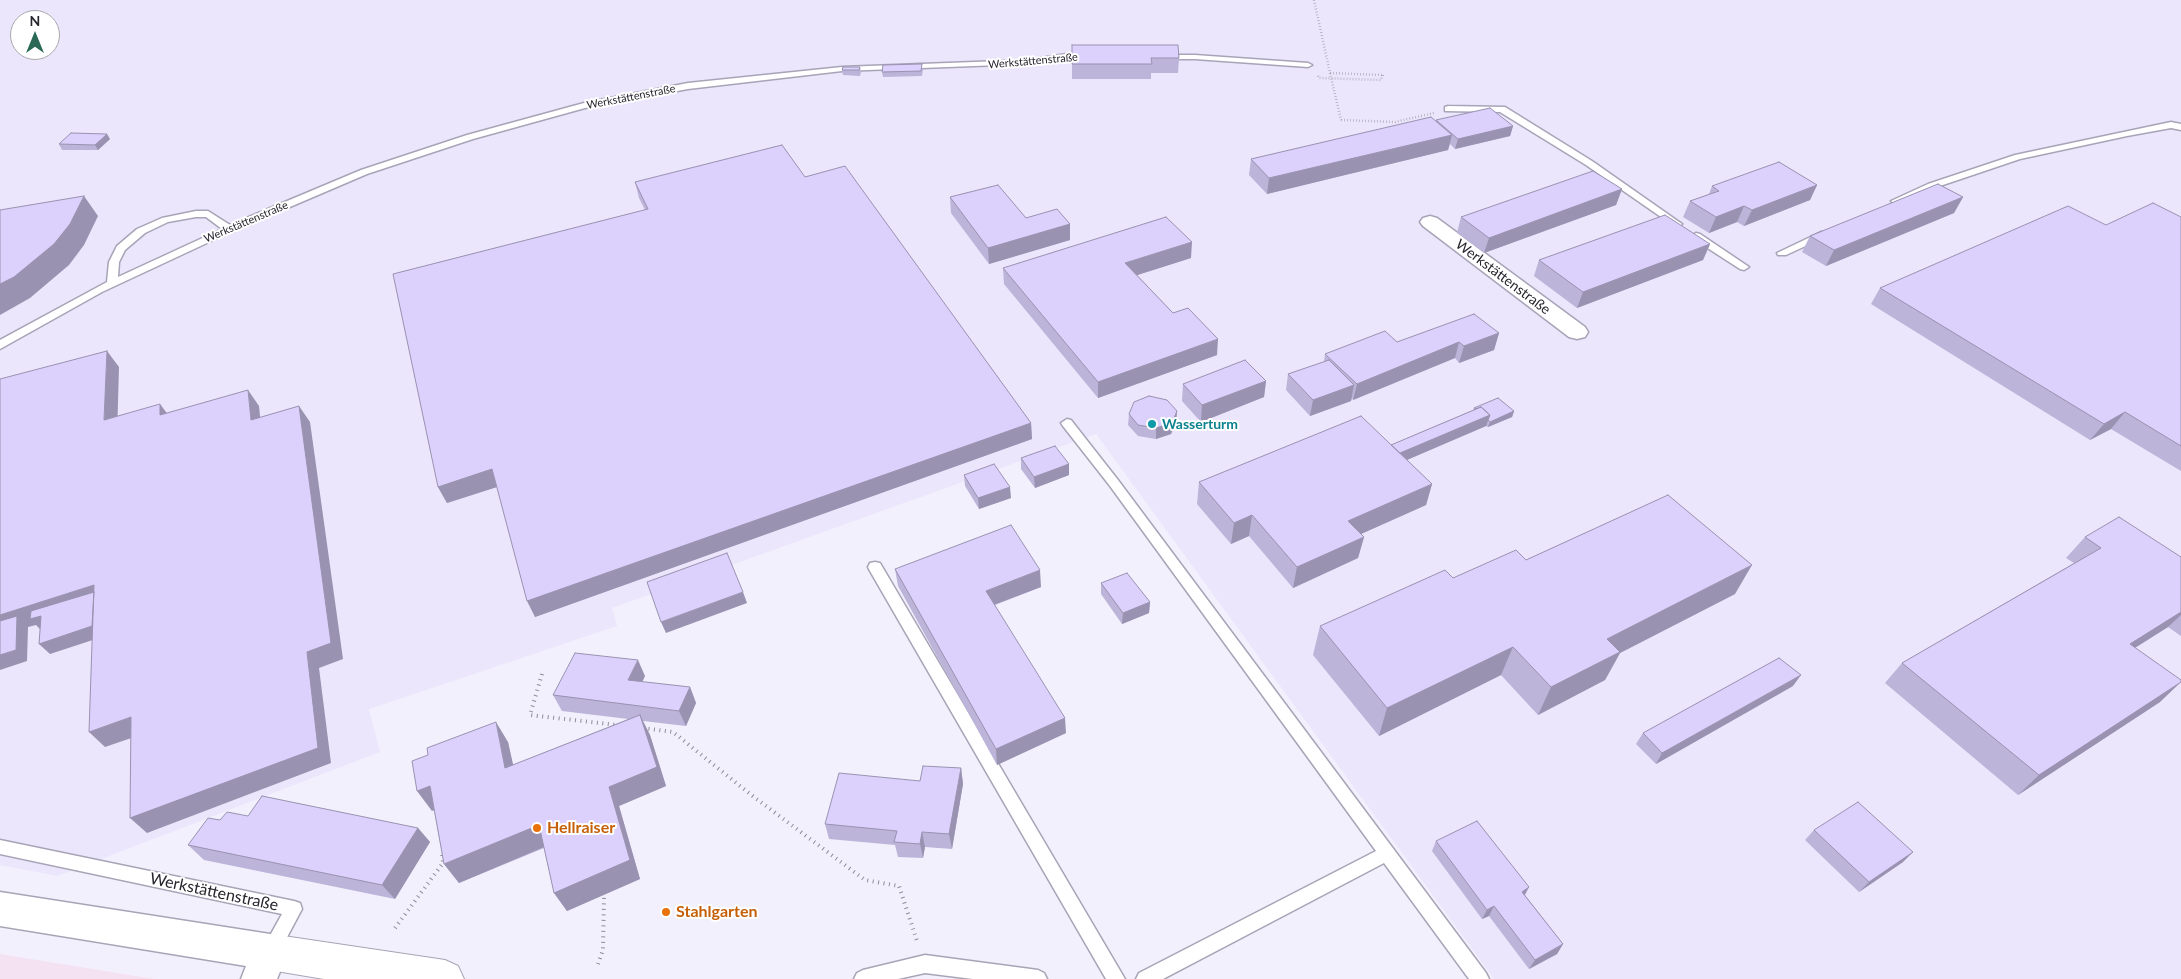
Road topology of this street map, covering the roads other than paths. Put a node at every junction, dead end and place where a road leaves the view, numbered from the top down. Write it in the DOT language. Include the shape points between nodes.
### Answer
graph roads {
  1 [pos="1096,56"];
  2 [pos="1156,57"];
  3 [pos="1308,65"];
  4 [pos="1448,109"];
  5 [pos="2181,127"];
  6 [pos="1887,206"];
  7 [pos="1430,222"];
  8 [pos="1835,229"];
  9 [pos="228,230"];
  10 [pos="1782,253"];
  11 [pos="1744,267"];
  12 [pos="112,283"];
  13 [pos="1577,332"];
  14 [pos="0,345"];
  15 [pos="1066,423"];
  16 [pos="876,567"];
  17 [pos="0,847"];
  18 [pos="1387,853"];
  19 [pos="0,909"];
  20 [pos="264,966"];
  21 [pos="445,979"];
  22 [pos="863,979"];
  23 [pos="1038,979"];
  24 [pos="1116,979"];
  25 [pos="1145,979"];
  26 [pos="1480,979"];
  1 -- 9 [label="lane, Werkstättenstraße" via="826,71 688,86 593,104 470,136 373,169"];
  2 -- 3 [label="lane"];
  4 -- 11 [label="lane" via="1502,109"];
  5 -- 6 [label="lane" via="2127,133 2018,157 1931,186"];
  7 -- 13 [label="street, Werkstättenstraße"];
  8 -- 10 [label="lane"];
  9 -- 12 [label="lane, Werkstättenstraße"];
  9 -- 12 [label="lane" via="208,214 165,220 141,231 120,248 114,262"];
  12 -- 14 [label="lane, Werkstättenstraße"];
  15 -- 18 [label="lane" via="1114,483"];
  16 -- 24 [label="lane"];
  17 -- 20 [label="lane, Werkstättenstraße" via="294,909"];
  18 -- 25 [label="lane"];
  18 -- 26 [label="lane"];
  19 -- 20 [label="street" via="194,941"];
  20 -- 21 [label="street"];
  22 -- 23 [label="lane" via="925,964"];
}
